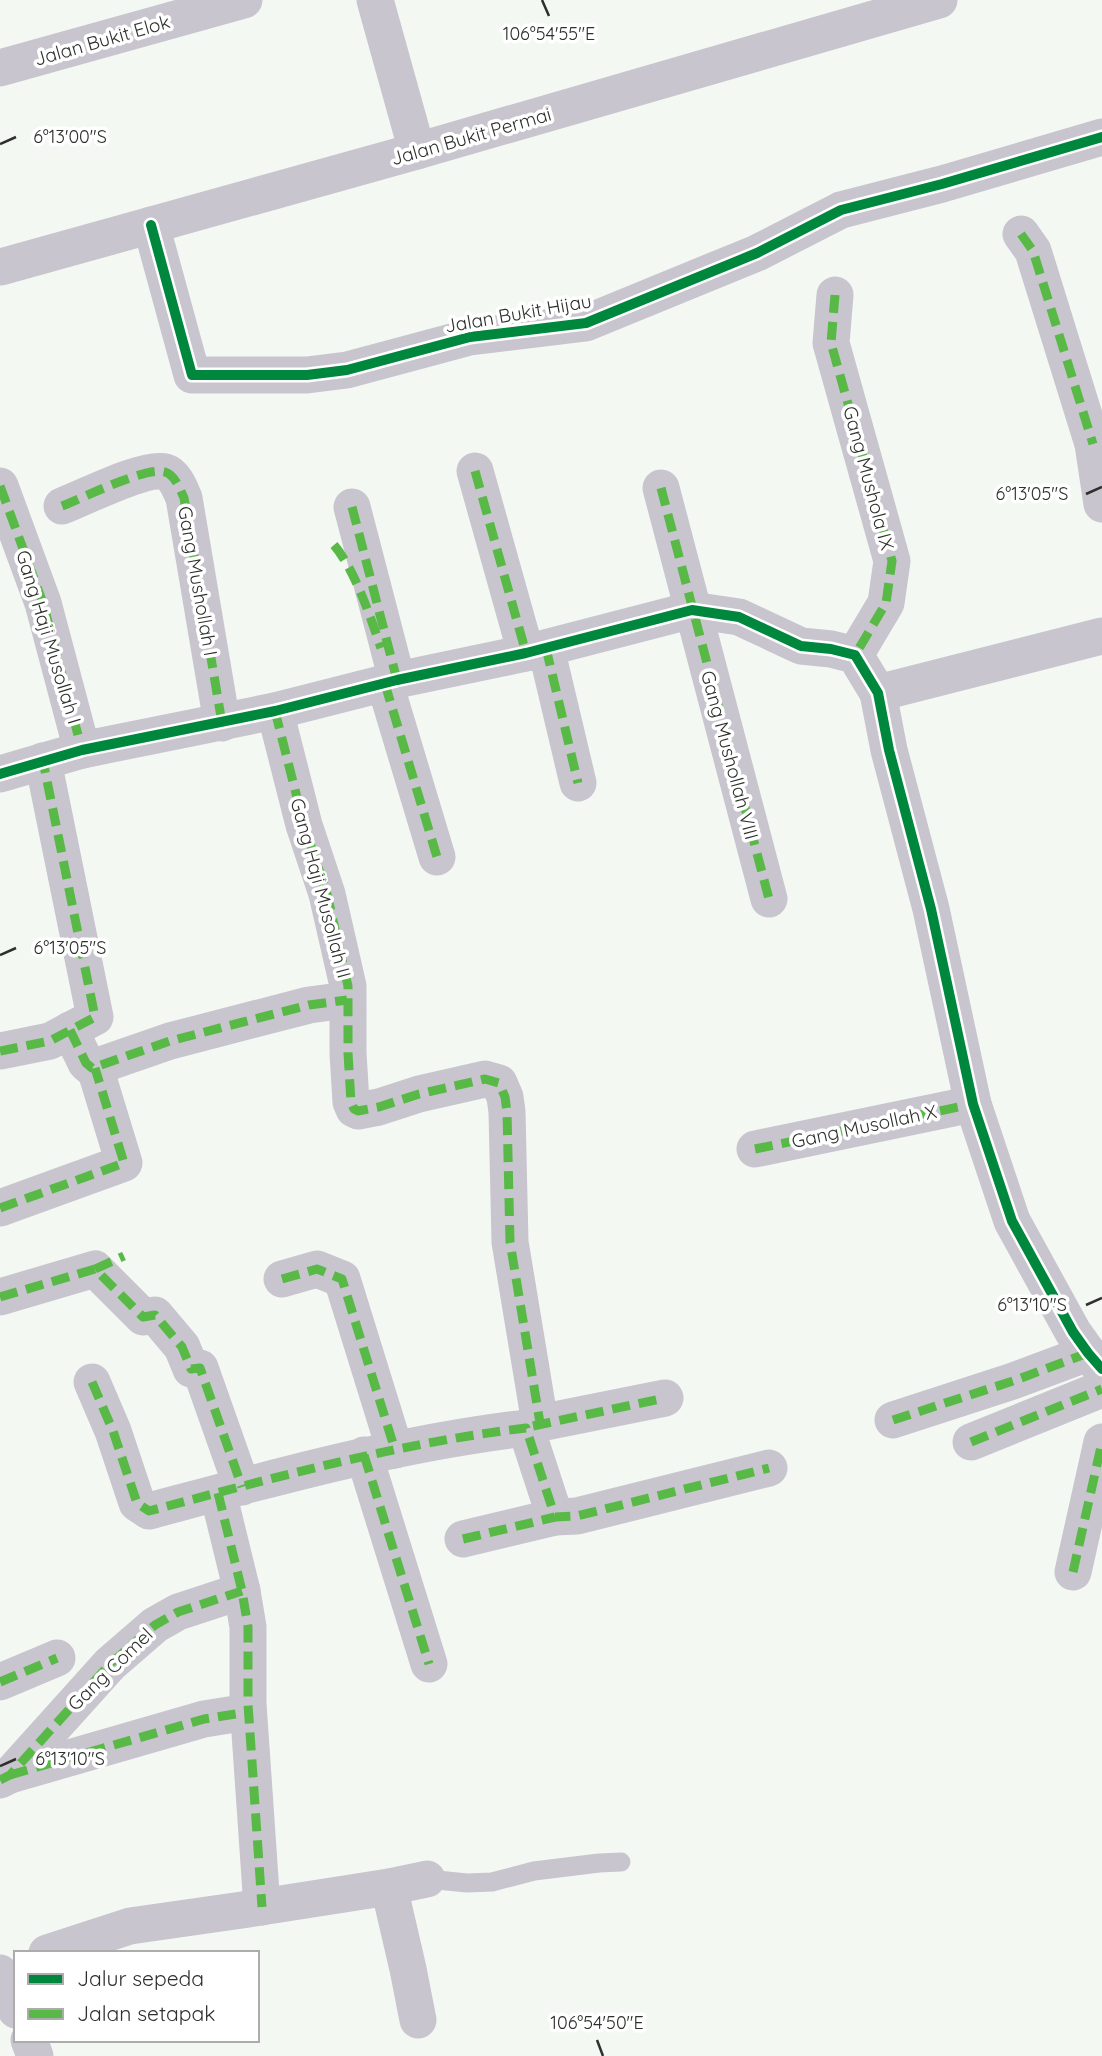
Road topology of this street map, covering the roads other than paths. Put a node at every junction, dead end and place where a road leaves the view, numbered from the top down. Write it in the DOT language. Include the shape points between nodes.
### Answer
graph roads {
  1 [pos="244,0"];
  2 [pos="374,0"];
  3 [pos="939,0"];
  4 [pos="884,8"];
  5 [pos="0,68"];
  6 [pos="1102,137"];
  7 [pos="417,151"];
  8 [pos="151,225"];
  9 [pos="1021,233"];
  10 [pos="1,267"];
  11 [pos="835,295"];
  12 [pos="1098,442"];
  13 [pos="475,471"];
  14 [pos="0,485"];
  15 [pos="661,488"];
  16 [pos="1102,504"];
  17 [pos="62,506"];
  18 [pos="352,507"];
  19 [pos="334,545"];
  20 [pos="692,611"];
  21 [pos="1102,636"];
  22 [pos="536,650"];
  23 [pos="855,655"];
  24 [pos="391,682"];
  25 [pos="878,693"];
  26 [pos="275,711"];
  27 [pos="222,723"];
  28 [pos="82,750"];
  29 [pos="43,761"];
  30 [pos="0,774"];
  31 [pos="578,783"];
  32 [pos="437,857"];
  33 [pos="769,899"];
  34 [pos="347,1000"];
  35 [pos="71,1030"];
  36 [pos="0,1051"];
  37 [pos="95,1068"];
  38 [pos="973,1104"];
  39 [pos="755,1149"];
  40 [pos="0,1208"];
  41 [pos="282,1279"];
  42 [pos="0,1297"];
  43 [pos="1095,1361"];
  44 [pos="92,1382"];
  45 [pos="1102,1389"];
  46 [pos="665,1398"];
  47 [pos="893,1420"];
  48 [pos="533,1426"];
  49 [pos="971,1442"];
  50 [pos="1102,1443"];
  51 [pos="379,1452"];
  52 [pos="769,1468"];
  53 [pos="230,1490"];
  54 [pos="555,1517"];
  55 [pos="463,1539"];
  56 [pos="1073,1572"];
  57 [pos="242,1591"];
  58 [pos="57,1658"];
  59 [pos="429,1664"];
  60 [pos="0,1682"];
  61 [pos="248,1712"];
  62 [pos="5,1777"];
  63 [pos="621,1862"];
  64 [pos="427,1879"];
  65 [pos="389,1887"];
  66 [pos="262,1907"];
  67 [pos="53,1951"];
  68 [pos="6,1972"];
  69 [pos="14,2002"];
  70 [pos="418,2020"];
  1 -- 5 [label="street, Jalan Bukit Elok"];
  2 -- 7 [label="street"];
  3 -- 4 [label="street, Jalan Bukit Permai"];
  4 -- 7 [label="street, Jalan Bukit Permai"];
  6 -- 8 [label="street, Jalan Bukit Hijau" via="841,210 757,253 586,323 470,337 347,370 307,375 192,374"];
  7 -- 8 [label="street, Jalan Bukit Permai"];
  8 -- 10 [label="street, Jalan Bukit Permai"];
  9 -- 12 [label="street" via="1033,251"];
  11 -- 23 [label="street, Gang Mushola IX" via="831,343 892,561 886,603"];
  12 -- 16 [label="street"];
  13 -- 22 [label="street"];
  14 -- 28 [label="street, Gang Haji Musollah I" via="43,603"];
  15 -- 20 [label="street, Gang Mushollah VIII"];
  17 -- 27 [label="street, Gang Mushollah I" via="148,472 167,472 173,478 184,498"];
  18 -- 24 [label="street"];
  19 -- 24 [label="street" via="361,594"];
  20 -- 22 [label="street"];
  20 -- 23 [label="street" via="740,617 801,646"];
  20 -- 33 [label="street, Gang Mushollah VIII"];
  21 -- 25 [label="street"];
  22 -- 24 [label="street"];
  22 -- 31 [label="street"];
  23 -- 25 [label="street"];
  24 -- 26 [label="street"];
  24 -- 32 [label="street"];
  25 -- 38 [label="street"];
  26 -- 27 [label="street"];
  26 -- 34 [label="street, Gang Haji Musollah II" via="327,894 348,986"];
  27 -- 28 [label="street"];
  28 -- 29 [label="street"];
  29 -- 30 [label="street"];
  29 -- 35 [label="street" via="95,1017"];
  34 -- 37 [label="street" via="309,1005 170,1041"];
  34 -- 48 [label="street, Gang Haji Musollah II" via="354,1109 379,1107 485,1079 499,1083 507,1112 510,1242"];
  35 -- 36 [label="street" via="50,1041"];
  35 -- 37 [label="street" via="86,1063"];
  37 -- 40 [label="street" via="124,1163"];
  38 -- 39 [label="street, Gang Musollah X"];
  38 -- 43 [label="street" via="1012,1221 1073,1332"];
  41 -- 51 [label="street" via="317,1269 342,1279"];
  42 -- 53 [label="street" via="110,1263 143,1317 156,1316 182,1347 191,1369 200,1368"];
  43 -- 47 [label="street" via="1013,1381"];
  44 -- 53 [label="street" via="137,1503 149,1511"];
  45 -- 49 [label="street"];
  46 -- 48 [label="street"];
  48 -- 51 [label="street"];
  48 -- 54 [label="street"];
  50 -- 56 [label="street"];
  51 -- 53 [label="street"];
  51 -- 59 [label="street"];
  52 -- 54 [label="street" via="577,1516"];
  53 -- 57 [label="street"];
  54 -- 55 [label="street"];
  57 -- 61 [label="street" via="248,1627"];
  57 -- 62 [label="street, Gang Comel" via="178,1612 155,1625 110,1664"];
  58 -- 60 [label="street"];
  61 -- 62 [label="street" via="204,1719"];
  61 -- 66 [label="street"];
  63 -- 64 [label="lane" via="534,1871 492,1882"];
  64 -- 65 [label="street"];
  65 -- 66 [label="street"];
  65 -- 70 [label="street"];
  66 -- 67 [label="street" via="130,1926"];
  68 -- 69 [label="street"];
}
